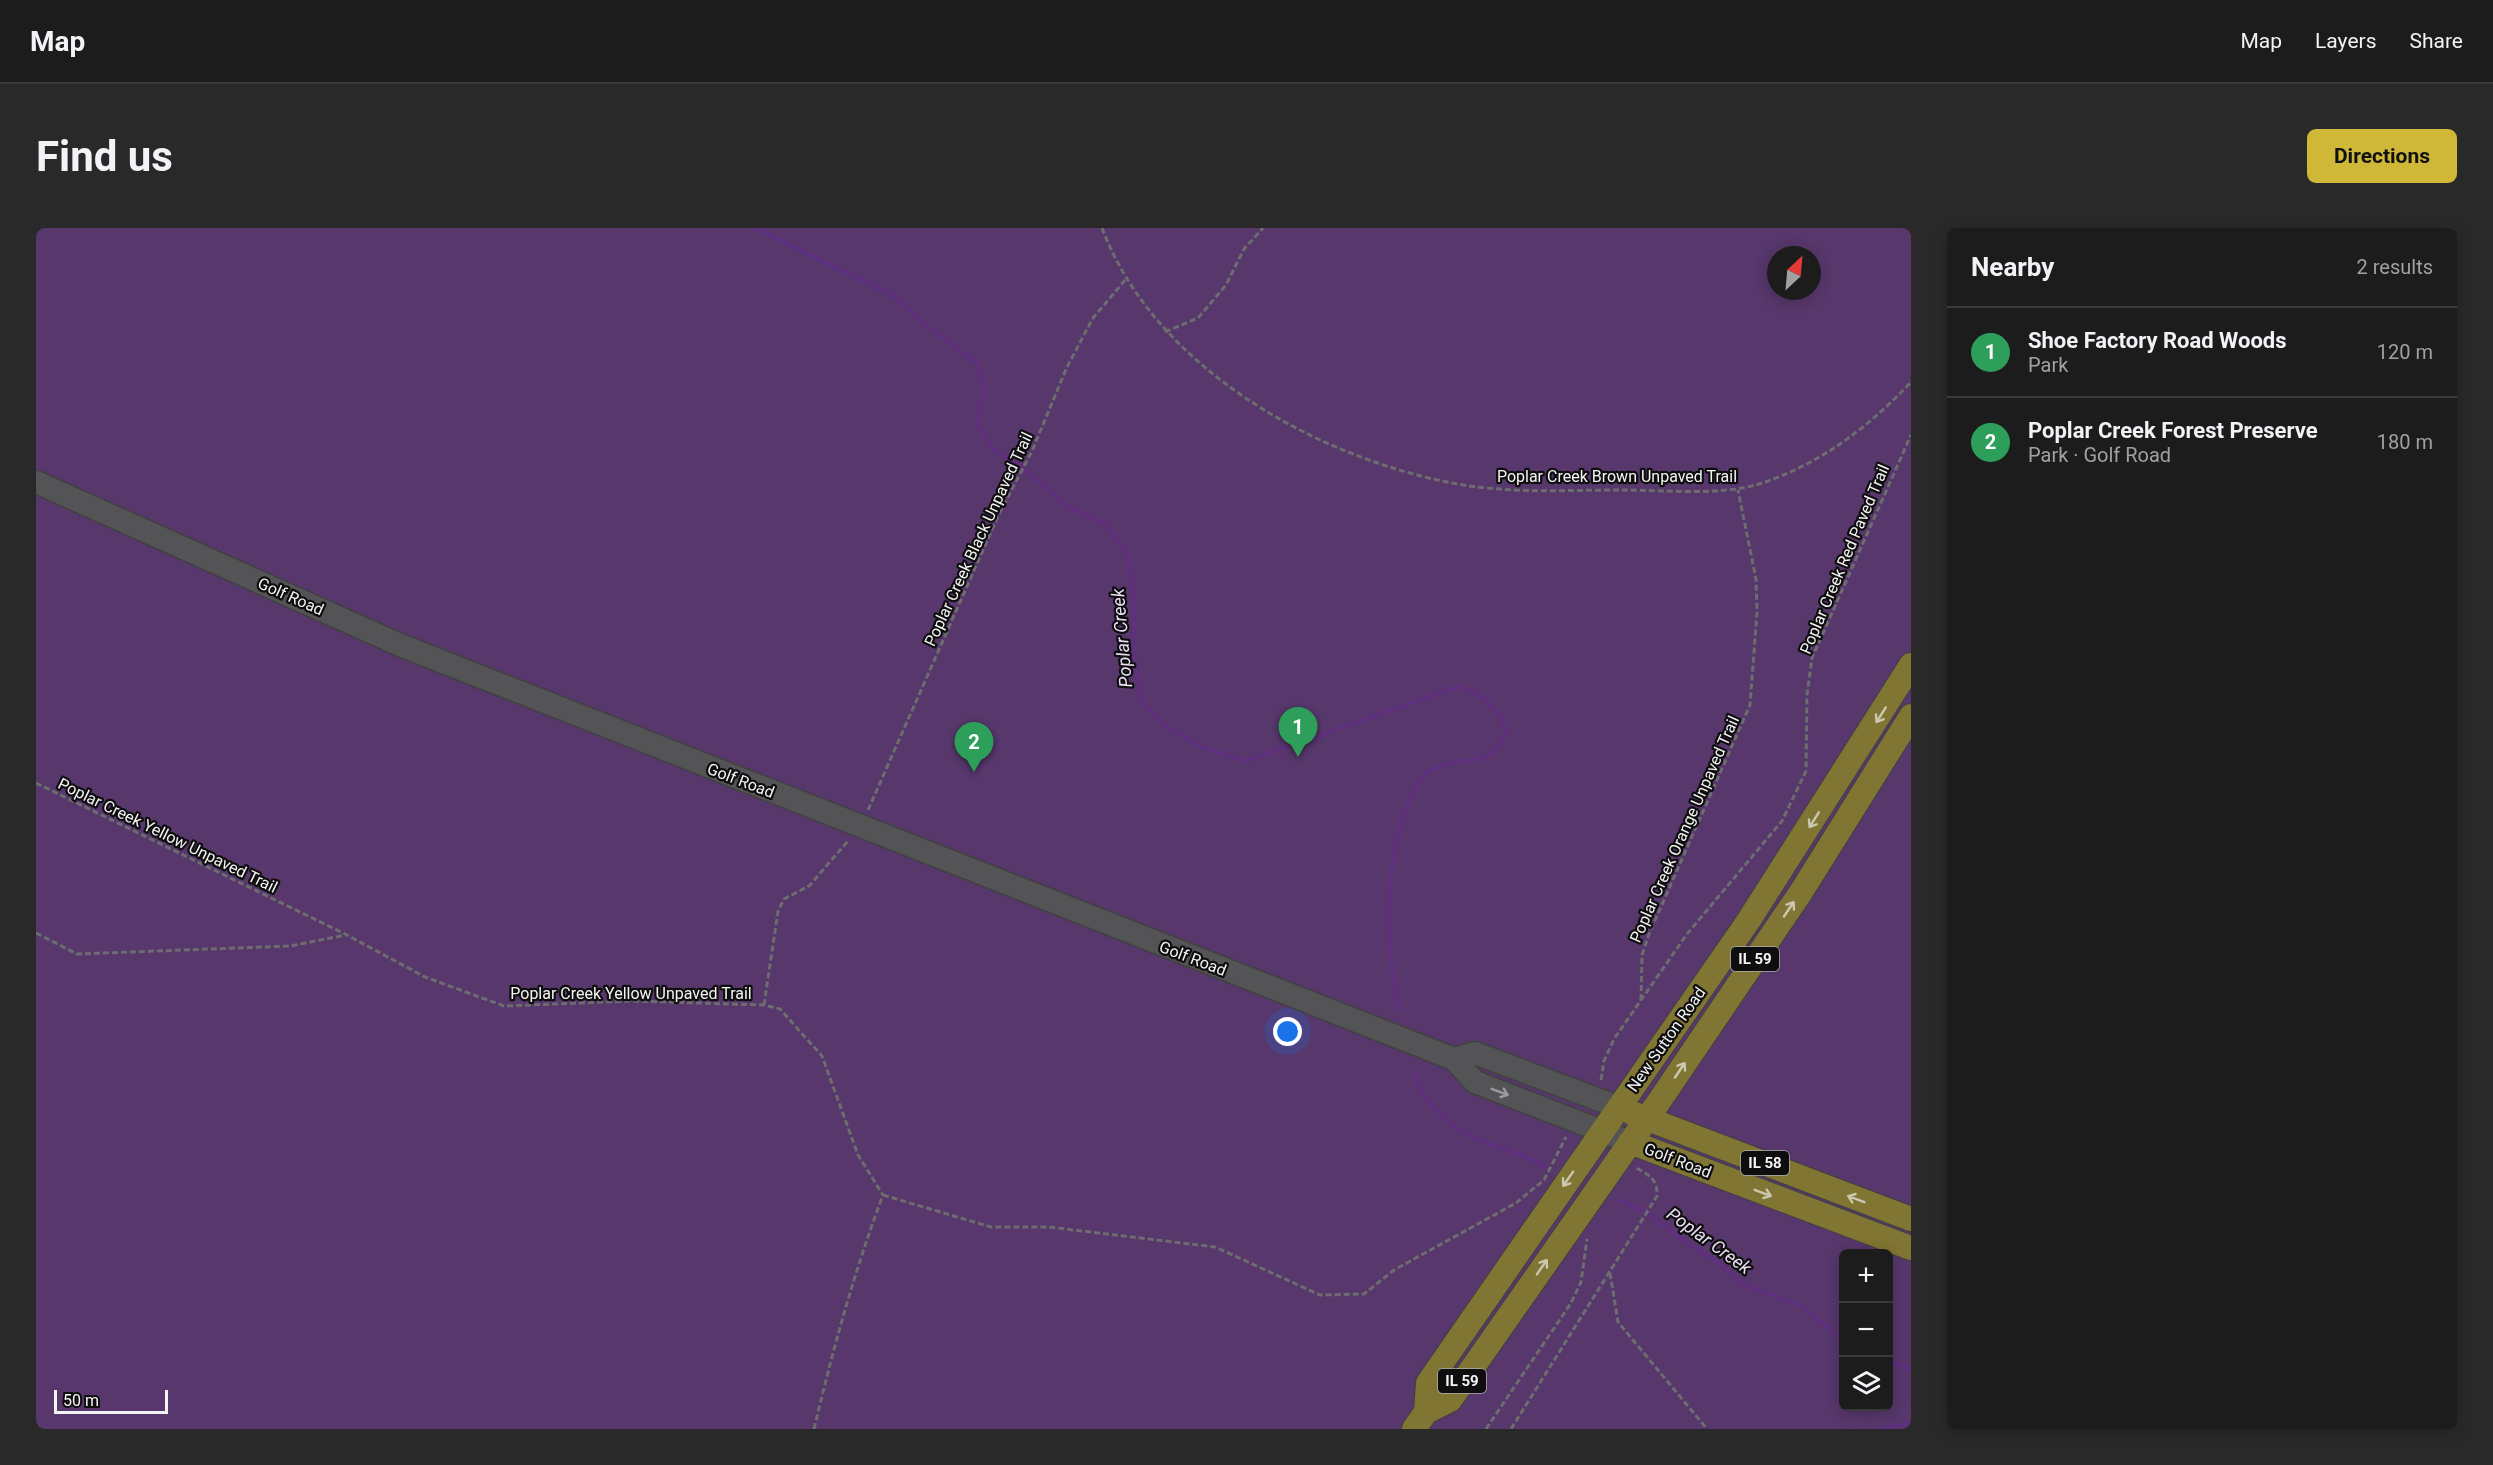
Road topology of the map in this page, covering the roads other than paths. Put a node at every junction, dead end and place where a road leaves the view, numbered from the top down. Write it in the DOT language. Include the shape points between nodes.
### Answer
graph roads {
  1 [pos="36,482"];
  2 [pos="1911,665"];
  3 [pos="1911,716"];
  4 [pos="1454,1059"];
  5 [pos="1618,1107"];
  6 [pos="1647,1119"];
  7 [pos="1602,1131"];
  8 [pos="1630,1142"];
  9 [pos="1911,1220"];
  10 [pos="1911,1248"];
  11 [pos="1420,1420"];
  1 -- 4 [label="main road, Golf Road / IL 58" via="400,645"];
  2 -- 5 [label="main road, New Sutton Road / IL 59, one-way" via="1755,910"];
  6 -- 3 [label="main road, New Sutton Road / IL 59, one-way" via="1801,892"];
  4 -- 5 [label="main road, Golf Road / IL 58" via="1475,1053"];
  4 -- 7 [label="main road, Golf Road / IL 58, one-way" via="1475,1082"];
  5 -- 6 [label="main road, Golf Road / IL 58"];
  5 -- 7 [label="main road, New Sutton Road / IL 59"];
  6 -- 8 [label="main road, New Sutton Road / IL 59"];
  9 -- 6 [label="main road, Golf Road / IL 58, one-way"];
  7 -- 8 [label="main road, Golf Road / IL 58"];
  7 -- 11 [label="main road, New Sutton Road / IL 59, one-way" via="1428,1383"];
  8 -- 10 [label="main road, Golf Road / IL 58, one-way"];
  11 -- 8 [label="main road, New Sutton Road / IL 59, one-way" via="1450,1400"];
}
